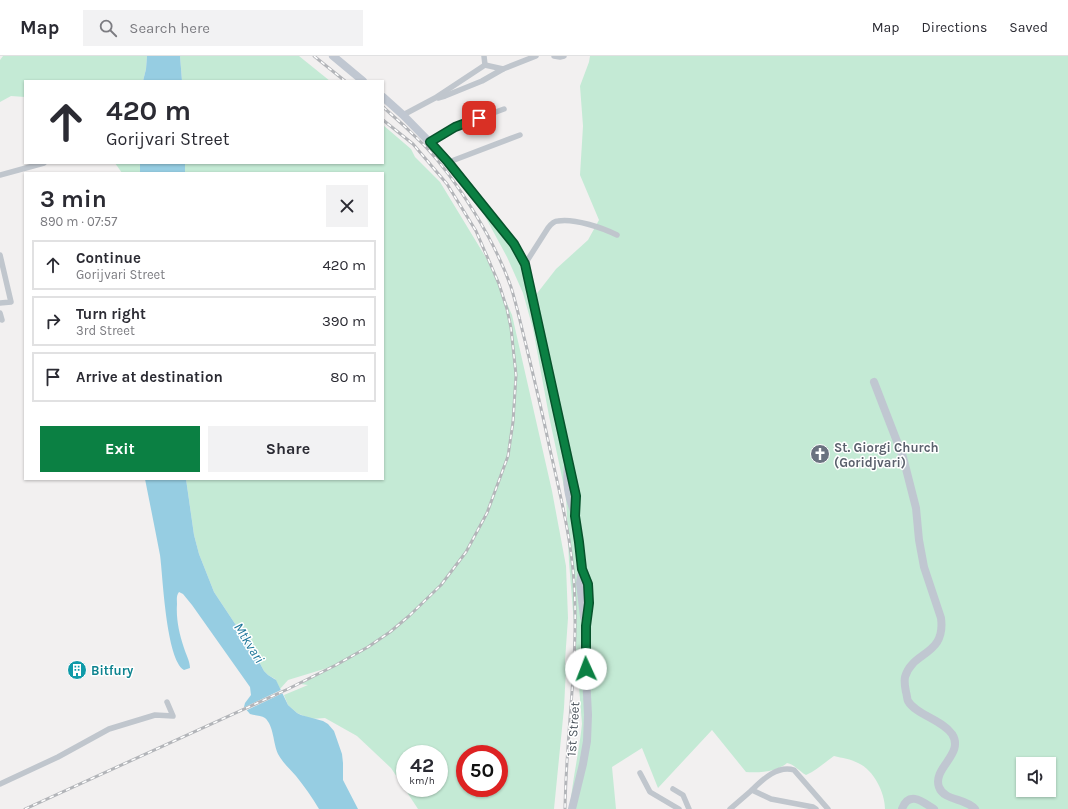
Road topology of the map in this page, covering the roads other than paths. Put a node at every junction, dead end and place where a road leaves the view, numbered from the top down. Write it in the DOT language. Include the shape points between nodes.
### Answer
graph roads {
  1 [pos="333,56"];
  2 [pos="484,56"];
  3 [pos="536,56"];
  4 [pos="526,58"];
  5 [pos="485,65"];
  6 [pos="503,69"];
  7 [pos="363,80"];
  8 [pos="384,98"];
  9 [pos="435,98"];
  10 [pos="504,109"];
  11 [pos="403,115"];
  12 [pos="520,135"];
  13 [pos="430,142"];
  14 [pos="448,162"];
  15 [pos="40,164"];
  16 [pos="0,174"];
  17 [pos="617,235"];
  18 [pos="0,255"];
  19 [pos="525,264"];
  20 [pos="0,303"];
  21 [pos="0,313"];
  22 [pos="2,320"];
  23 [pos="874,382"];
  24 [pos="167,702"];
  25 [pos="640,773"];
  26 [pos="0,784"];
  27 [pos="673,789"];
  28 [pos="752,790"];
  29 [pos="572,809"];
  30 [pos="679,809"];
  31 [pos="689,809"];
  32 [pos="730,809"];
  33 [pos="816,809"];
  34 [pos="828,809"];
  35 [pos="902,809"];
  36 [pos="934,809"];
  37 [pos="975,809"];
  1 -- 7 [label="main road"];
  2 -- 5 [label="street"];
  3 -- 4 [label="street"];
  4 -- 6 [label="street"];
  5 -- 6 [label="street"];
  5 -- 9 [label="street"];
  6 -- 9 [label="street" via="482,82"];
  8 -- 11 [label="main road, 1st Street"];
  9 -- 11 [label="street"];
  10 -- 13 [label="street" via="455,127"];
  11 -- 13 [label="main road, 1st Street"];
  12 -- 14 [label="street"];
  13 -- 14 [label="main road, 1st Street"];
  14 -- 19 [label="main road, 1st Street" via="514,244"];
  15 -- 16 [label="street"];
  17 -- 19 [label="street" via="587,224 558,221 548,228"];
  18 -- 20 [label="street" via="12,302"];
  19 -- 29 [label="main road, 1st Street" via="576,496 575,516 582,569 580,584 586,626 588,715 587,741"];
  21 -- 22 [label="street"];
  23 -- 37 [label="main road" via="903,457 916,508 924,567 943,627 938,642 908,669 904,683 908,701 952,734 955,749 941,772 939,787 942,792"];
  24 -- 26 [label="street" via="173,716 155,715 109,729 58,757"];
  25 -- 30 [label="street" via="650,792"];
  27 -- 31 [label="street" via="683,795"];
  28 -- 32 [label="street"];
  28 -- 33 [label="street" via="771,799"];
  28 -- 34 [label="street" via="770,775 788,768 794,770"];
  35 -- 36 [label="main road" via="905,802 910,799 918,799"];
}
